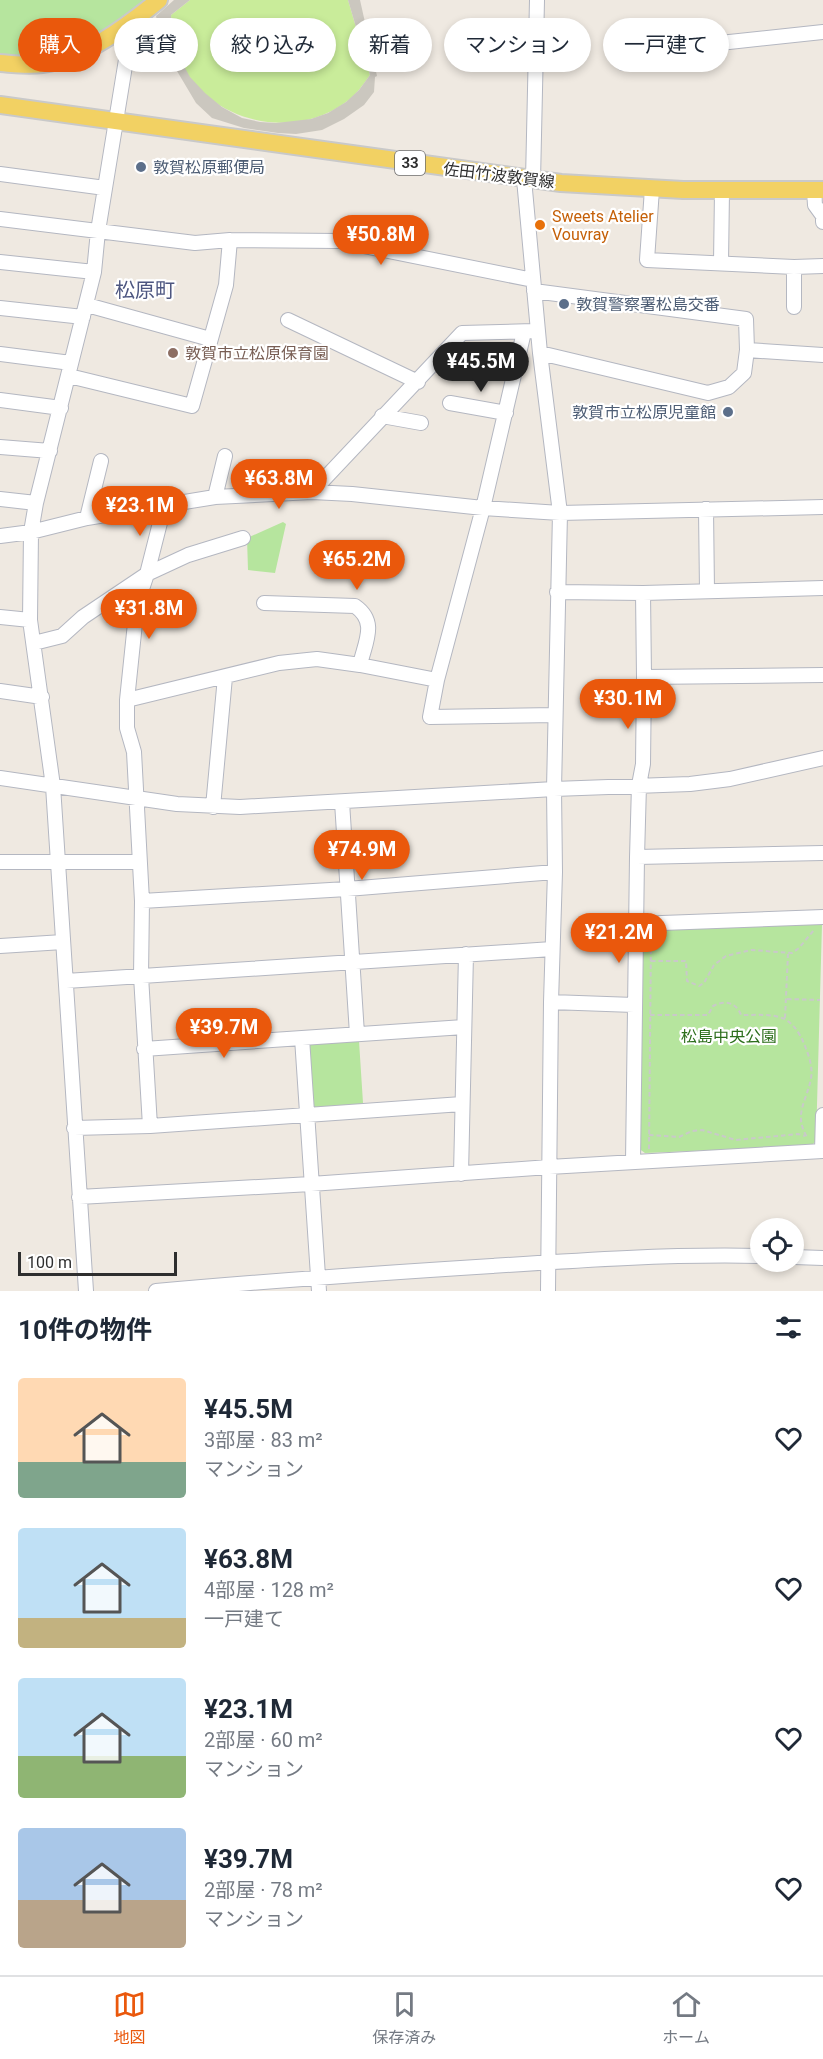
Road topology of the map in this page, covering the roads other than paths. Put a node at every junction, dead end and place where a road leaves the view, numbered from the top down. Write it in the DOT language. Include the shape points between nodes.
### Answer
graph roads {
  1 [pos="159,0"];
  2 [pos="537,0"];
  3 [pos="138,18"];
  4 [pos="823,32"];
  5 [pos="114,33"];
  6 [pos="729,42"];
  7 [pos="0,63"];
  8 [pos="123,72"];
  9 [pos="0,105"];
  10 [pos="114,122"];
  11 [pos="0,174"];
  12 [pos="528,179"];
  13 [pos="105,188"];
  14 [pos="652,189"];
  15 [pos="819,190"];
  16 [pos="722,191"];
  17 [pos="0,219"];
  18 [pos="823,222"];
  19 [pos="98,231"];
  20 [pos="230,240"];
  21 [pos="0,262"];
  22 [pos="722,263"];
  23 [pos="823,266"];
  24 [pos="794,267"];
  25 [pos="94,272"];
  26 [pos="533,286"];
  27 [pos="794,307"];
  28 [pos="0,308"];
  29 [pos="85,311"];
  30 [pos="288,320"];
  31 [pos="538,331"];
  32 [pos="524,332"];
  33 [pos="210,339"];
  34 [pos="747,350"];
  35 [pos="540,353"];
  36 [pos="0,354"];
  37 [pos="823,355"];
  38 [pos="70,369"];
  39 [pos="418,382"];
  40 [pos="0,400"];
  41 [pos="450,403"];
  42 [pos="61,408"];
  43 [pos="506,413"];
  44 [pos="382,416"];
  45 [pos="421,423"];
  46 [pos="0,447"];
  47 [pos="50,451"];
  48 [pos="225,456"];
  49 [pos="100,462"];
  50 [pos="312,492"];
  51 [pos="215,497"];
  52 [pos="0,499"];
  53 [pos="36,503"];
  54 [pos="164,507"];
  55 [pos="823,507"];
  56 [pos="483,508"];
  57 [pos="706,509"];
  58 [pos="560,513"];
  59 [pos="87,518"];
  60 [pos="31,532"];
  61 [pos="0,537"];
  62 [pos="243,538"];
  63 [pos="147,574"];
  64 [pos="823,588"];
  65 [pos="707,591"];
  66 [pos="557,592"];
  67 [pos="644,593"];
  68 [pos="264,603"];
  69 [pos="0,616"];
  70 [pos="30,620"];
  71 [pos="34,643"];
  72 [pos="360,664"];
  73 [pos="823,675"];
  74 [pos="225,677"];
  75 [pos="644,677"];
  76 [pos="437,680"];
  77 [pos="0,692"];
  78 [pos="42,697"];
  79 [pos="127,700"];
  80 [pos="555,715"];
  81 [pos="823,758"];
  82 [pos="0,778"];
  83 [pos="639,785"];
  84 [pos="53,786"];
  85 [pos="554,789"];
  86 [pos="136,798"];
  87 [pos="342,802"];
  88 [pos="213,807"];
  89 [pos="823,853"];
  90 [pos="637,857"];
  91 [pos="58,861"];
  92 [pos="0,862"];
  93 [pos="139,862"];
  94 [pos="555,872"];
  95 [pos="347,890"];
  96 [pos="142,902"];
  97 [pos="821,920"];
  98 [pos="635,924"];
  99 [pos="63,942"];
  100 [pos="0,946"];
  101 [pos="552,949"];
  102 [pos="466,954"];
  103 [pos="352,962"];
  104 [pos="141,976"];
  105 [pos="66,981"];
  106 [pos="550,1002"];
  107 [pos="634,1005"];
  108 [pos="464,1027"];
  109 [pos="357,1034"];
  110 [pos="302,1038"];
  111 [pos="144,1049"];
  112 [pos="462,1104"];
  113 [pos="307,1114"];
  114 [pos="823,1115"];
  115 [pos="150,1126"];
  116 [pos="74,1128"];
  117 [pos="820,1148"];
  118 [pos="633,1162"];
  119 [pos="549,1167"];
  120 [pos="461,1174"];
  121 [pos="311,1184"];
  122 [pos="79,1197"];
  123 [pos="750,1256"];
  124 [pos="804,1257"];
  125 [pos="823,1258"];
  126 [pos="547,1262"];
  127 [pos="319,1284"];
  128 [pos="86,1291"];
  129 [pos="156,1291"];
  130 [pos="548,1291"];
  1 -- 3 [label="main road"];
  2 -- 12 [label="street"];
  4 -- 6 [label="street"];
  5 -- 7 [label="main road" via="62,60 32,65"];
  8 -- 10 [label="street"];
  9 -- 10 [label="main road, 佐田竹波敦賀線 / 33"];
  10 -- 12 [label="main road, 佐田竹波敦賀線 / 33"];
  10 -- 13 [label="street"];
  11 -- 13 [label="street"];
  12 -- 14 [label="main road, 佐田竹波敦賀線 / 33"];
  12 -- 26 [label="street"];
  13 -- 19 [label="street"];
  14 -- 16 [label="main road, 佐田竹波敦賀線 / 33"];
  14 -- 22 [label="street" via="647,260"];
  15 -- 16 [label="main road, 佐田竹波敦賀線 / 33"];
  15 -- 18 [label="street" via="815,205"];
  16 -- 22 [label="street"];
  17 -- 19 [label="street"];
  19 -- 20 [label="street" via="195,243"];
  19 -- 25 [label="street"];
  20 -- 26 [label="street" via="339,241"];
  20 -- 33 [label="street" via="226,285"];
  21 -- 25 [label="street"];
  22 -- 24 [label="street"];
  23 -- 24 [label="street"];
  24 -- 27 [label="street"];
  25 -- 29 [label="street"];
  26 -- 31 [label="street"];
  26 -- 34 [label="street" via="746,319"];
  28 -- 29 [label="street"];
  29 -- 33 [label="street"];
  29 -- 38 [label="street"];
  30 -- 39 [label="street"];
  31 -- 32 [label="street"];
  31 -- 35 [label="street"];
  32 -- 39 [label="street" via="462,333"];
  32 -- 43 [label="street"];
  33 -- 38 [label="street" via="192,406"];
  34 -- 35 [label="street" via="744,373 729,387 708,393"];
  34 -- 37 [label="street"];
  35 -- 58 [label="street"];
  36 -- 38 [label="street"];
  38 -- 42 [label="street"];
  39 -- 44 [label="street"];
  40 -- 42 [label="street"];
  41 -- 43 [label="street"];
  42 -- 47 [label="street"];
  43 -- 56 [label="street"];
  44 -- 45 [label="street"];
  44 -- 50 [label="street"];
  46 -- 47 [label="street"];
  47 -- 53 [label="street"];
  48 -- 51 [label="street"];
  49 -- 59 [label="street"];
  50 -- 51 [label="street"];
  50 -- 56 [label="street"];
  51 -- 54 [label="street"];
  52 -- 53 [label="street"];
  53 -- 60 [label="street"];
  54 -- 59 [label="street"];
  54 -- 63 [label="street"];
  55 -- 57 [label="street"];
  56 -- 58 [label="street"];
  56 -- 76 [label="street"];
  57 -- 58 [label="street"];
  57 -- 65 [label="street"];
  58 -- 66 [label="street"];
  59 -- 60 [label="street"];
  60 -- 61 [label="street"];
  60 -- 70 [label="street"];
  62 -- 63 [label="street" via="188,555"];
  63 -- 71 [label="street" via="62,636"];
  63 -- 79 [label="street" via="137,604"];
  64 -- 65 [label="street"];
  65 -- 67 [label="street"];
  66 -- 67 [label="street"];
  66 -- 80 [label="street"];
  67 -- 75 [label="street"];
  68 -- 72 [label="street" via="355,606 366,613 369,625"];
  69 -- 70 [label="street"];
  70 -- 71 [label="street"];
  71 -- 78 [label="street"];
  72 -- 74 [label="street" via="317,658"];
  72 -- 76 [label="street"];
  73 -- 75 [label="street"];
  74 -- 79 [label="street"];
  74 -- 88 [label="street"];
  75 -- 83 [label="street" via="643,764"];
  76 -- 80 [label="street" via="430,717"];
  77 -- 78 [label="street"];
  78 -- 84 [label="street"];
  79 -- 86 [label="street"];
  80 -- 85 [label="street"];
  81 -- 83 [label="street" via="730,779"];
  82 -- 84 [label="street"];
  83 -- 85 [label="street"];
  83 -- 90 [label="street"];
  84 -- 86 [label="street"];
  84 -- 91 [label="street"];
  85 -- 87 [label="street"];
  85 -- 94 [label="street"];
  86 -- 88 [label="street"];
  86 -- 93 [label="street"];
  87 -- 88 [label="street"];
  87 -- 95 [label="street"];
  89 -- 90 [label="street"];
  90 -- 98 [label="street"];
  91 -- 92 [label="street"];
  91 -- 93 [label="street"];
  91 -- 99 [label="street"];
  93 -- 96 [label="street"];
  94 -- 95 [label="street"];
  94 -- 101 [label="street"];
  95 -- 96 [label="street"];
  95 -- 103 [label="street"];
  96 -- 104 [label="street"];
  97 -- 98 [label="street"];
  98 -- 107 [label="street"];
  99 -- 100 [label="street"];
  99 -- 105 [label="street"];
  101 -- 102 [label="street"];
  101 -- 106 [label="street"];
  102 -- 103 [label="street"];
  102 -- 108 [label="street"];
  103 -- 104 [label="street"];
  103 -- 109 [label="street"];
  104 -- 105 [label="street"];
  104 -- 111 [label="street"];
  105 -- 116 [label="street"];
  106 -- 107 [label="street"];
  106 -- 119 [label="street"];
  107 -- 118 [label="street"];
  108 -- 109 [label="street"];
  108 -- 112 [label="street"];
  109 -- 110 [label="street"];
  110 -- 111 [label="street"];
  110 -- 113 [label="street"];
  111 -- 115 [label="street"];
  112 -- 113 [label="street"];
  112 -- 120 [label="street"];
  113 -- 115 [label="street"];
  113 -- 121 [label="street"];
  114 -- 117 [label="street"];
  115 -- 116 [label="street"];
  116 -- 122 [label="street"];
  117 -- 118 [label="street"];
  118 -- 119 [label="street"];
  119 -- 120 [label="street"];
  119 -- 126 [label="street"];
  120 -- 121 [label="street"];
  121 -- 122 [label="street"];
  121 -- 127 [label="street"];
  122 -- 128 [label="street"];
  123 -- 126 [label="street" via="665,1255"];
  124 -- 125 [label="street"];
  126 -- 127 [label="street"];
  126 -- 130 [label="street"];
  127 -- 129 [label="street"];
}
